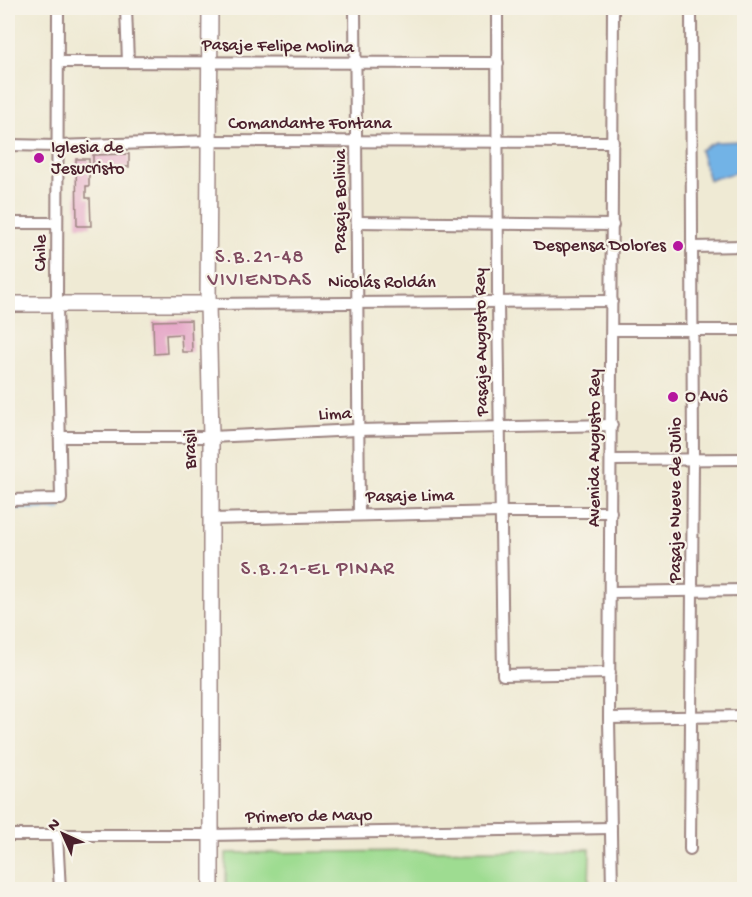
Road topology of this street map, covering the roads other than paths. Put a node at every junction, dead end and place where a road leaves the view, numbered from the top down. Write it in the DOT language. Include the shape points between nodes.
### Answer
graph roads {
  1 [pos="58,8"];
  2 [pos="126,8"];
  3 [pos="210,8"];
  4 [pos="355,8"];
  5 [pos="497,8"];
  6 [pos="613,8"];
  7 [pos="691,8"];
  8 [pos="58,62"];
  9 [pos="128,62"];
  10 [pos="209,63"];
  11 [pos="498,63"];
  12 [pos="355,64"];
  13 [pos="210,141"];
  14 [pos="357,141"];
  15 [pos="499,141"];
  16 [pos="613,142"];
  17 [pos="8,145"];
  18 [pos="57,146"];
  19 [pos="357,222"];
  20 [pos="8,223"];
  21 [pos="57,223"];
  22 [pos="498,223"];
  23 [pos="613,225"];
  24 [pos="744,246"];
  25 [pos="692,247"];
  26 [pos="612,301"];
  27 [pos="498,302"];
  28 [pos="357,303"];
  29 [pos="8,304"];
  30 [pos="57,304"];
  31 [pos="208,304"];
  32 [pos="612,330"];
  33 [pos="691,330"];
  34 [pos="744,330"];
  35 [pos="612,424"];
  36 [pos="500,428"];
  37 [pos="357,430"];
  38 [pos="60,437"];
  39 [pos="211,437"];
  40 [pos="693,459"];
  41 [pos="744,459"];
  42 [pos="612,460"];
  43 [pos="8,500"];
  44 [pos="501,512"];
  45 [pos="611,512"];
  46 [pos="359,515"];
  47 [pos="211,519"];
  48 [pos="744,590"];
  49 [pos="692,591"];
  50 [pos="610,592"];
  51 [pos="610,673"];
  52 [pos="744,716"];
  53 [pos="609,717"];
  54 [pos="692,718"];
  55 [pos="611,828"];
  56 [pos="8,835"];
  57 [pos="57,835"];
  58 [pos="210,836"];
  59 [pos="690,849"];
  60 [pos="60,890"];
  61 [pos="211,890"];
  62 [pos="612,890"];
  1 -- 8 [label="street, Chile"];
  2 -- 9 [label="street"];
  3 -- 10 [label="street, Brasil"];
  4 -- 12 [label="street, Pasaje Bolivia"];
  5 -- 11 [label="street, Pasaje Augusto Rey"];
  6 -- 16 [label="street, Avenida Augusto Rey"];
  7 -- 25 [label="street, Pasaje Nueve de Julio"];
  8 -- 9 [label="street, Pasaje Felipe Molina"];
  8 -- 18 [label="street, Chile"];
  9 -- 10 [label="street, Pasaje Felipe Molina"];
  10 -- 12 [label="street, Pasaje Felipe Molina"];
  10 -- 13 [label="street, Brasil"];
  11 -- 12 [label="street, Pasaje Felipe Molina"];
  11 -- 15 [label="street, Pasaje Augusto Rey"];
  12 -- 14 [label="street, Pasaje Bolivia"];
  13 -- 14 [label="street, Comandante Fontana"];
  13 -- 18 [label="street, Comandante Fontana"];
  13 -- 31 [label="street, Brasil"];
  14 -- 15 [label="street, Comandante Fontana"];
  14 -- 19 [label="street, Pasaje Bolivia"];
  15 -- 16 [label="street, Comandante Fontana"];
  15 -- 22 [label="street, Pasaje Augusto Rey"];
  16 -- 23 [label="street, Avenida Augusto Rey"];
  17 -- 18 [label="street, Comandante Fontana"];
  18 -- 21 [label="street, Chile"];
  19 -- 22 [label="street"];
  19 -- 28 [label="street, Pasaje Bolivia"];
  20 -- 21 [label="street"];
  21 -- 30 [label="street, Chile"];
  22 -- 23 [label="street"];
  22 -- 27 [label="street, Pasaje Augusto Rey"];
  23 -- 26 [label="street, Avenida Augusto Rey"];
  24 -- 25 [label="street"];
  25 -- 33 [label="street, Pasaje Nueve de Julio"];
  26 -- 27 [label="street, Nicolás Roldán"];
  26 -- 32 [label="street, Avenida Augusto Rey"];
  27 -- 28 [label="street, Nicolás Roldán"];
  27 -- 36 [label="street, Pasaje Augusto Rey"];
  28 -- 31 [label="street, Nicolás Roldán"];
  28 -- 37 [label="street, Pasaje Bolivia"];
  29 -- 30 [label="street, Nicolás Roldán"];
  30 -- 31 [label="street, Nicolás Roldán"];
  30 -- 38 [label="street, Chile"];
  31 -- 39 [label="street, Brasil"];
  32 -- 33 [label="street"];
  32 -- 35 [label="street, Avenida Augusto Rey"];
  33 -- 34 [label="street"];
  33 -- 40 [label="street, Pasaje Nueve de Julio"];
  35 -- 36 [label="street, Lima"];
  35 -- 42 [label="street, Avenida Augusto Rey"];
  36 -- 37 [label="street, Lima"];
  36 -- 44 [label="street, Pasaje Augusto Rey"];
  37 -- 39 [label="street, Lima"];
  37 -- 46 [label="street, Pasaje Bolivia"];
  38 -- 39 [label="street, Lima"];
  38 -- 43 [label="street, Chile" via="61,499"];
  39 -- 47 [label="street, Brasil"];
  40 -- 41 [label="street"];
  40 -- 42 [label="street"];
  40 -- 49 [label="street, Pasaje Nueve de Julio"];
  42 -- 45 [label="street, Avenida Augusto Rey"];
  44 -- 45 [label="street, Pasaje Lima"];
  44 -- 46 [label="street, Pasaje Lima"];
  44 -- 51 [label="street, Pasaje Augusto Rey" via="503,675"];
  45 -- 50 [label="street, Avenida Augusto Rey"];
  46 -- 47 [label="street, Pasaje Lima"];
  47 -- 58 [label="street, Brasil"];
  48 -- 49 [label="street"];
  49 -- 50 [label="street"];
  49 -- 54 [label="street, Pasaje Nueve de Julio"];
  50 -- 51 [label="street, Avenida Augusto Rey"];
  51 -- 53 [label="street, Avenida Augusto Rey"];
  52 -- 54 [label="street"];
  53 -- 54 [label="street"];
  53 -- 55 [label="street, Avenida Augusto Rey"];
  54 -- 59 [label="street, Pasaje Nueve de Julio"];
  55 -- 58 [label="street, Primero de Mayo"];
  55 -- 62 [label="street, Avenida Augusto Rey"];
  56 -- 57 [label="street, Primero de Mayo"];
  57 -- 58 [label="street, Primero de Mayo"];
  57 -- 60 [label="street"];
  58 -- 61 [label="street, Brasil"];
}
